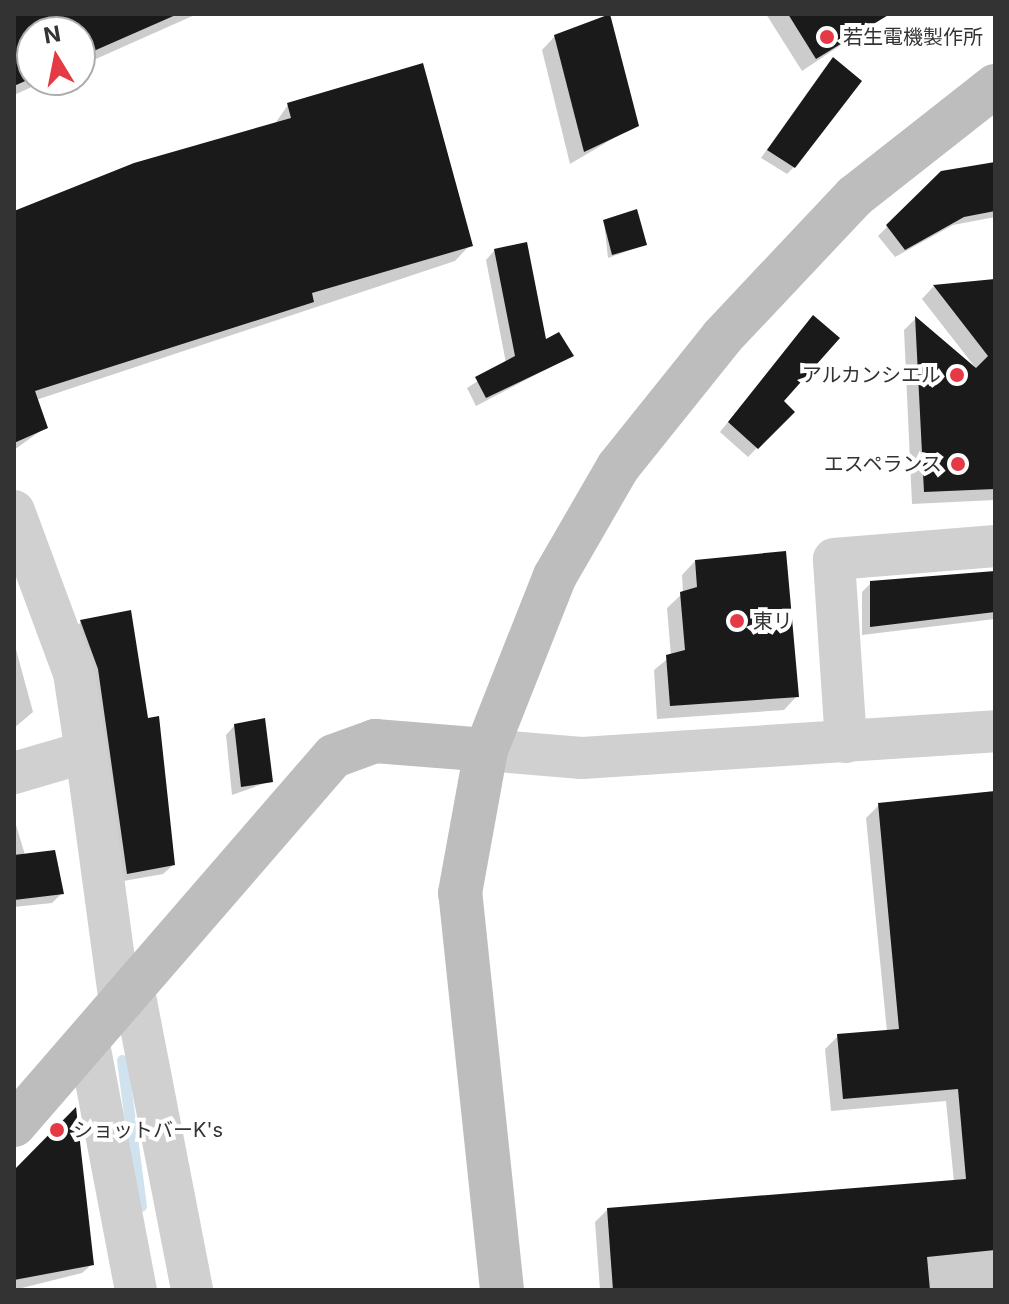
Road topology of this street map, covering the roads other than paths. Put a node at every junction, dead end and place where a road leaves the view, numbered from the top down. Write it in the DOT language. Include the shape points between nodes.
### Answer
graph roads {
  1 [pos="995,86"];
  2 [pos="14,511"];
  3 [pos="995,546"];
  4 [pos="995,731"];
  5 [pos="846,742"];
  6 [pos="486,750"];
  7 [pos="86,752"];
  8 [pos="14,773"];
  9 [pos="126,994"];
  10 [pos="88,1039"];
  11 [pos="14,1125"];
  12 [pos="136,1290"];
  13 [pos="192,1290"];
  14 [pos="502,1290"];
  1 -- 6 [label="street" via="918,141 787,265 618,467 555,576"];
  2 -- 7 [label="street" via="74,673"];
  3 -- 5 [label="street" via="834,559"];
  4 -- 5 [label="street"];
  5 -- 6 [label="street" via="582,758"];
  6 -- 9 [label="street" via="375,741 334,756"];
  6 -- 14 [label="street" via="460,893"];
  7 -- 8 [label="street"];
  7 -- 9 [label="street"];
  9 -- 10 [label="street"];
  9 -- 13 [label="street"];
  10 -- 11 [label="street"];
  10 -- 12 [label="street"];
}
